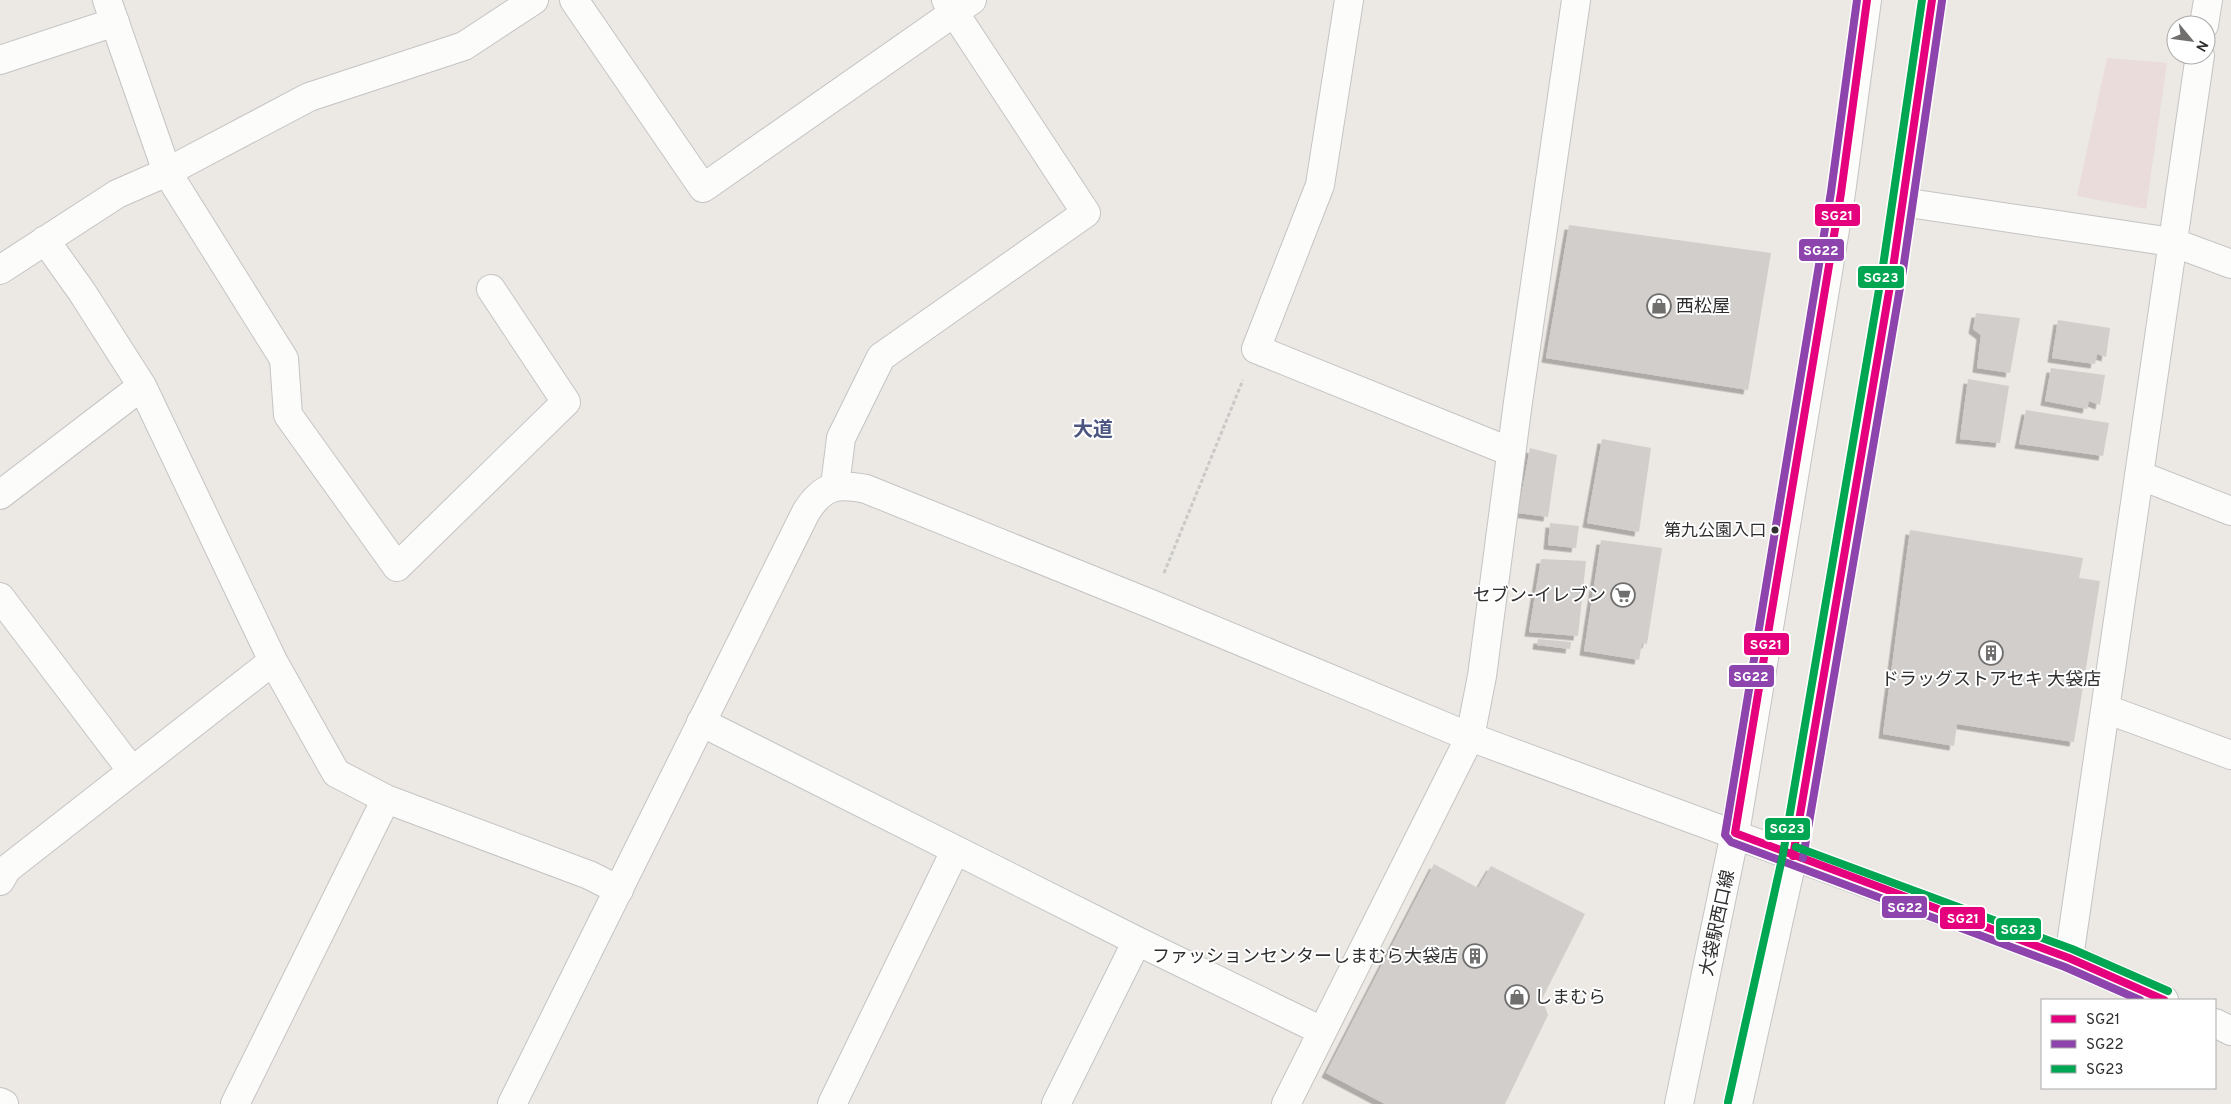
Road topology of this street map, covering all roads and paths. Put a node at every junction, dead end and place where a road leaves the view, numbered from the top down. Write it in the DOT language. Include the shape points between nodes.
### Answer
graph roads {
  1 [pos="534,0"];
  2 [pos="574,0"];
  3 [pos="1349,0"];
  4 [pos="1576,0"];
  5 [pos="1868,0"];
  6 [pos="1932,0"];
  7 [pos="2208,0"];
  8 [pos="957,4"];
  9 [pos="114,7"];
  10 [pos="2206,15"];
  11 [pos="0,60"];
  12 [pos="2199,65"];
  13 [pos="167,172"];
  14 [pos="1902,202"];
  15 [pos="45,240"];
  16 [pos="2172,242"];
  17 [pos="2231,264"];
  18 [pos="0,270"];
  19 [pos="491,289"];
  20 [pos="1256,350"];
  21 [pos="142,386"];
  22 [pos="1511,452"];
  23 [pos="2139,475"];
  24 [pos="835,486"];
  25 [pos="0,494"];
  26 [pos="2231,512"];
  27 [pos="0,597"];
  28 [pos="1151,604"];
  29 [pos="272,661"];
  30 [pos="2106,709"];
  31 [pos="701,722"];
  32 [pos="1470,737"];
  33 [pos="2231,755"];
  34 [pos="132,771"];
  35 [pos="386,799"];
  36 [pos="1735,833"];
  37 [pos="955,851"];
  38 [pos="1793,856"];
  39 [pos="2,871"];
  40 [pos="619,890"];
  41 [pos="1137,941"];
  42 [pos="2069,958"];
  43 [pos="2162,999"];
  44 [pos="2216,1024"];
  45 [pos="1322,1031"];
  46 [pos="2231,1031"];
  47 [pos="0,1102"];
  48 [pos="4,1104"];
  49 [pos="235,1104"];
  50 [pos="512,1104"];
  51 [pos="832,1104"];
  52 [pos="1056,1104"];
  53 [pos="1286,1104"];
  54 [pos="1679,1104"];
  55 [pos="1738,1104"];
  1 -- 13 [label="street" via="464,46 309,97"];
  2 -- 8 [label="street" via="703,188"];
  3 -- 20 [label="street" via="1320,185"];
  4 -- 22 [label="street"];
  5 -- 36 [label="street, 大袋駅西口線" via="1841,193"];
  6 -- 14 [label="street"];
  7 -- 10 [label="street"];
  8 -- 24 [label="street" via="1086,213 882,357 841,438"];
  9 -- 11 [label="street"];
  9 -- 13 [label="street"];
  12 -- 16 [label="street"];
  13 -- 15 [label="street" via="117,194"];
  13 -- 19 [label="street" via="284,359 288,415 397,567 566,402"];
  14 -- 16 [label="street"];
  14 -- 38 [label="street"];
  15 -- 18 [label="street"];
  15 -- 21 [label="street"];
  16 -- 17 [label="street"];
  16 -- 23 [label="street"];
  20 -- 22 [label="street"];
  20 -- 28 [label="path"];
  21 -- 25 [label="street"];
  21 -- 29 [label="street"];
  22 -- 32 [label="street" via="1482,676"];
  23 -- 26 [label="street"];
  23 -- 30 [label="street"];
  24 -- 28 [label="street" via="866,489"];
  24 -- 31 [label="street" via="813,501 806,512"];
  27 -- 34 [label="street"];
  28 -- 32 [label="street"];
  29 -- 34 [label="street"];
  29 -- 35 [label="street" via="336,773"];
  30 -- 33 [label="street"];
  30 -- 42 [label="street"];
  31 -- 37 [label="street"];
  31 -- 40 [label="street"];
  32 -- 36 [label="street"];
  32 -- 45 [label="street"];
  34 -- 39 [label="street"];
  35 -- 40 [label="street" via="589,875"];
  35 -- 49 [label="street"];
  36 -- 38 [label="street"];
  36 -- 54 [label="street, 大袋駅西口線"];
  37 -- 41 [label="street"];
  37 -- 51 [label="street"];
  38 -- 42 [label="street"];
  38 -- 55 [label="street"];
  40 -- 50 [label="street"];
  41 -- 45 [label="street"];
  41 -- 52 [label="street"];
  42 -- 43 [label="street"];
  44 -- 46 [label="street"];
  45 -- 53 [label="street"];
  47 -- 48 [label="street"];
}
